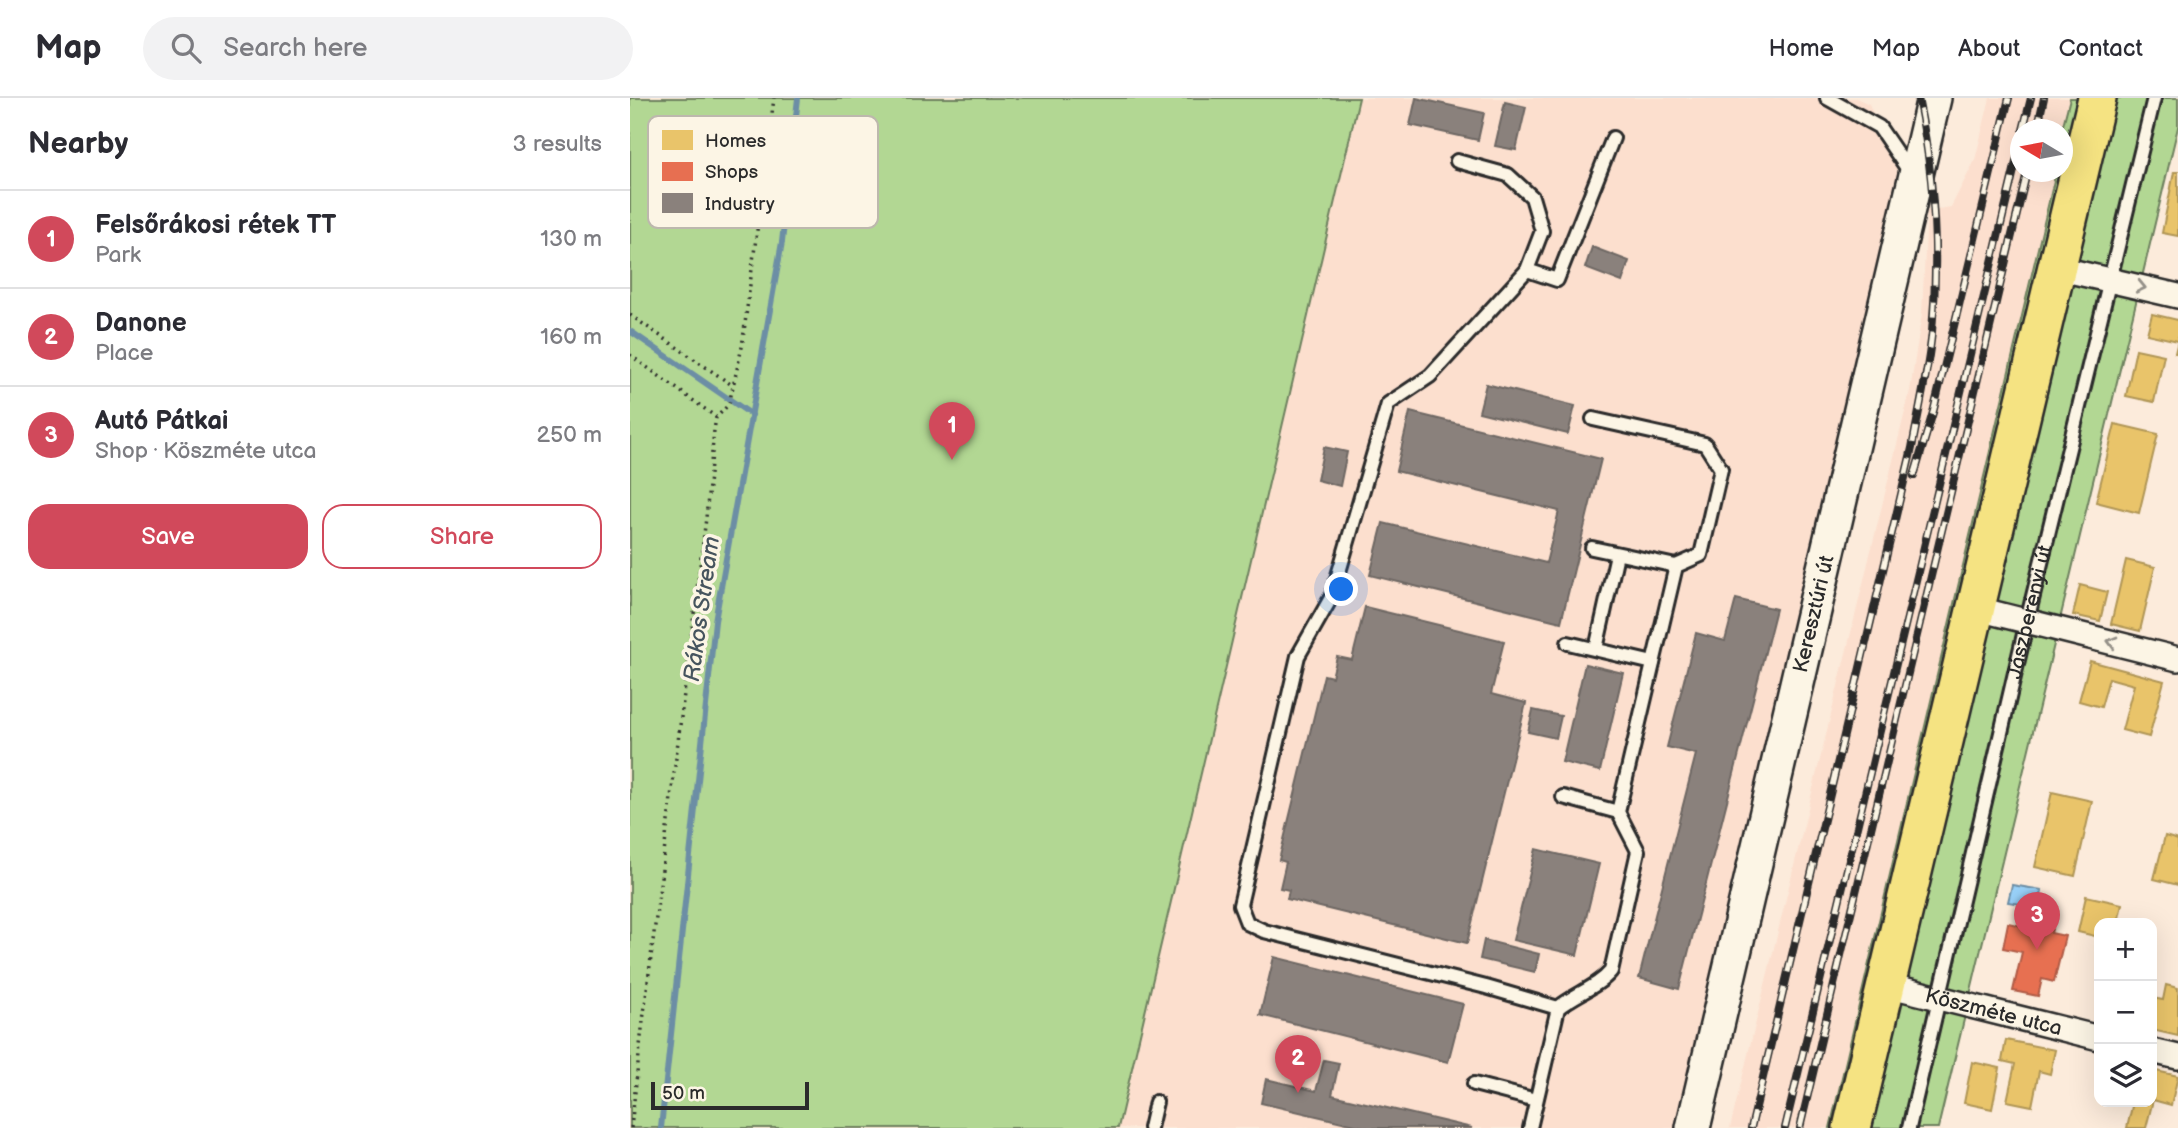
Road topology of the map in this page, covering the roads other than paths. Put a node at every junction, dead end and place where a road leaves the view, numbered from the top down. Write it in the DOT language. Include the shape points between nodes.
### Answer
graph roads {
  1 [pos="1827,98"];
  2 [pos="1934,98"];
  3 [pos="2097,98"];
  4 [pos="2154,98"];
  5 [pos="1613,138"];
  6 [pos="1457,161"];
  7 [pos="1915,180"];
  8 [pos="2057,268"];
  9 [pos="1527,270"];
  10 [pos="2111,280"];
  11 [pos="2178,296"];
  12 [pos="1593,419"];
  13 [pos="1592,548"];
  14 [pos="1617,554"];
  15 [pos="1676,566"];
  16 [pos="1974,608"];
  17 [pos="2027,621"];
  18 [pos="1568,643"];
  19 [pos="1597,649"];
  20 [pos="2178,659"];
  21 [pos="1653,663"];
  22 [pos="1563,797"];
  23 [pos="1618,812"];
  24 [pos="1887,985"];
  25 [pos="1938,999"];
  26 [pos="1558,1008"];
  27 [pos="2094,1037"];
  28 [pos="2157,1052"];
  29 [pos="2178,1057"];
  30 [pos="1474,1084"];
  31 [pos="1536,1100"];
  32 [pos="1156,1102"];
  33 [pos="1150,1128"];
  34 [pos="1530,1128"];
  35 [pos="1693,1128"];
  36 [pos="1852,1128"];
  37 [pos="1909,1128"];
  1 -- 7 [label="lane" via="1879,127"];
  2 -- 7 [label="main road, Keresztúri út"];
  3 -- 8 [label="main road"];
  4 -- 10 [label="lane, Jászberényi út"];
  5 -- 9 [label="lane" via="1557,280"];
  6 -- 9 [label="lane" via="1508,174 1532,197 1542,231"];
  7 -- 35 [label="main road, Keresztúri út"];
  8 -- 10 [label="street"];
  8 -- 16 [label="main road"];
  9 -- 26 [label="lane" via="1430,376 1388,404 1332,596 1298,656 1240,905 1247,923 1264,931"];
  10 -- 11 [label="street, one-way"];
  10 -- 17 [label="lane, Jászberényi út"];
  12 -- 15 [label="lane" via="1705,444 1721,469 1701,555"];
  13 -- 14 [label="lane"];
  14 -- 15 [label="lane"];
  14 -- 19 [label="lane"];
  15 -- 21 [label="lane"];
  16 -- 17 [label="street"];
  16 -- 24 [label="main road"];
  20 -- 17 [label="street, one-way"];
  17 -- 25 [label="lane, Jászberényi út"];
  18 -- 19 [label="lane"];
  19 -- 21 [label="lane"];
  21 -- 23 [label="lane"];
  22 -- 23 [label="lane"];
  23 -- 26 [label="lane" via="1638,851 1611,971"];
  24 -- 25 [label="street, Köszméte utca"];
  24 -- 36 [label="main road"];
  25 -- 27 [label="street, Köszméte utca"];
  25 -- 37 [label="lane, Jászberényi út"];
  26 -- 31 [label="lane"];
  28 -- 29 [label="street"];
  30 -- 31 [label="lane"];
  31 -- 34 [label="lane"];
  32 -- 33 [label="lane"];
}
